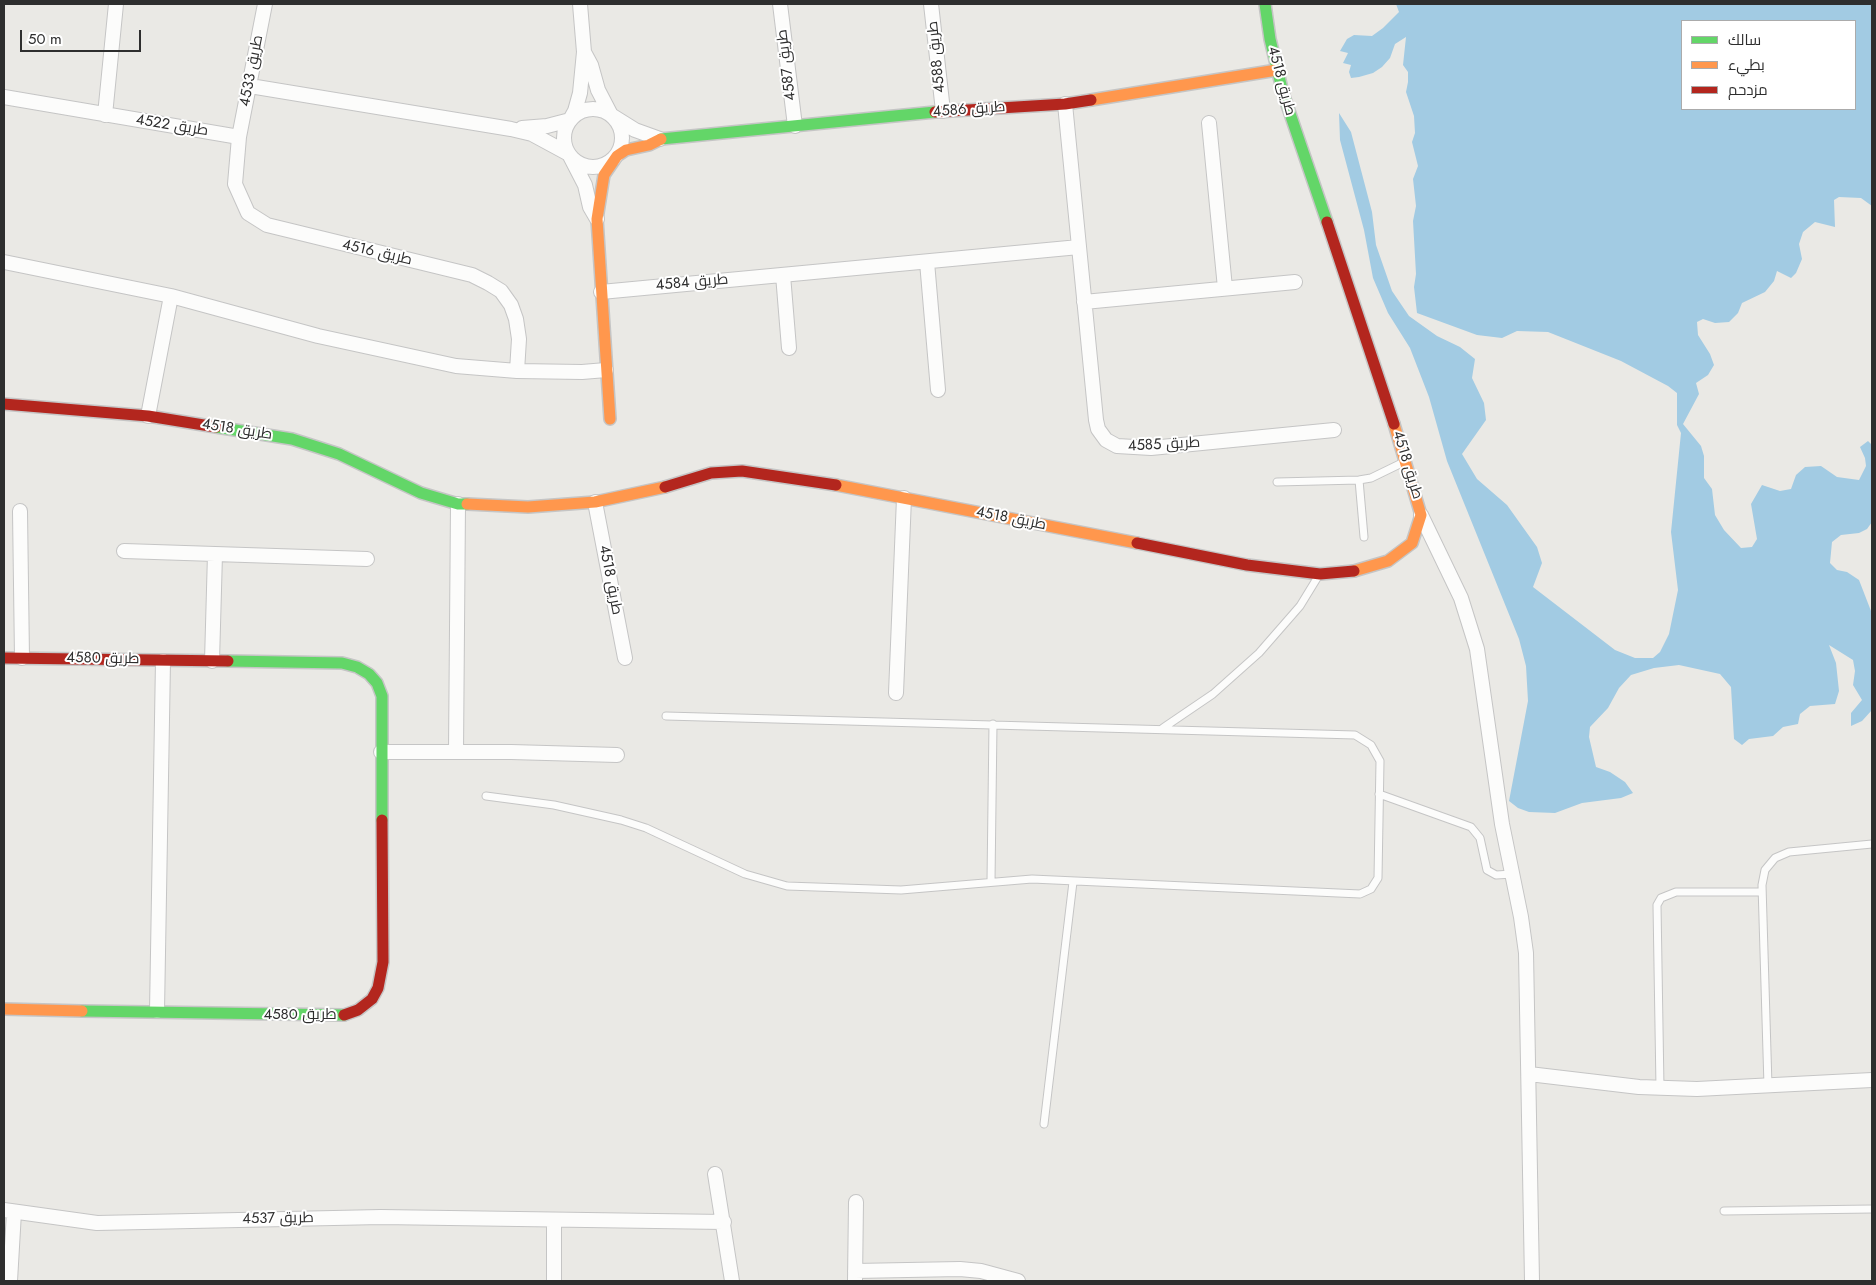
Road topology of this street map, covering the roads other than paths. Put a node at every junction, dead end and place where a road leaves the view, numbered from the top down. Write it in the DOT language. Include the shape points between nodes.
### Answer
graph roads {
  1 [pos="116,4"];
  2 [pos="265,4"];
  3 [pos="580,4"];
  4 [pos="780,4"];
  5 [pos="932,4"];
  6 [pos="1265,4"];
  7 [pos="584,52"];
  8 [pos="1277,70"];
  9 [pos="250,86"];
  10 [pos="4,97"];
  11 [pos="1065,104"];
  12 [pos="943,111"];
  13 [pos="106,115"];
  14 [pos="611,115"];
  15 [pos="570,120"];
  16 [pos="1209,124"];
  17 [pos="794,126"];
  18 [pos="511,129"];
  19 [pos="239,137"];
  20 [pos="660,139"];
  21 [pos="569,154"];
  22 [pos="617,156"];
  23 [pos="597,219"];
  24 [pos="1079,247"];
  25 [pos="4,262"];
  26 [pos="927,262"];
  27 [pos="783,275"];
  28 [pos="1295,282"];
  29 [pos="1225,288"];
  30 [pos="601,292"];
  31 [pos="171,296"];
  32 [pos="1084,302"];
  33 [pos="789,348"];
  34 [pos="606,370"];
  35 [pos="517,371"];
  36 [pos="938,390"];
  37 [pos="4,404"];
  38 [pos="148,416"];
  39 [pos="610,419"];
  40 [pos="1334,430"];
  41 [pos="1406,461"];
  42 [pos="1359,480"];
  43 [pos="1277,482"];
  44 [pos="904,498"];
  45 [pos="595,502"];
  46 [pos="458,504"];
  47 [pos="20,511"];
  48 [pos="1421,516"];
  49 [pos="1364,537"];
  50 [pos="124,551"];
  51 [pos="215,554"];
  52 [pos="367,559"];
  53 [pos="1320,574"];
  54 [pos="4,658"];
  55 [pos="22,658"];
  56 [pos="625,658"];
  57 [pos="163,660"];
  58 [pos="212,661"];
  59 [pos="896,693"];
  60 [pos="666,716"];
  61 [pos="993,724"];
  62 [pos="1163,729"];
  63 [pos="381,752"];
  64 [pos="456,752"];
  65 [pos="617,755"];
  66 [pos="1379,794"];
  67 [pos="486,796"];
  68 [pos="1872,844"];
  69 [pos="1513,874"];
  70 [pos="991,881"];
  71 [pos="1073,882"];
  72 [pos="1762,892"];
  73 [pos="4,1008"];
  74 [pos="157,1011"];
  75 [pos="1530,1074"];
  76 [pos="1872,1080"];
  77 [pos="1768,1086"];
  78 [pos="1660,1088"];
  79 [pos="1044,1124"];
  80 [pos="715,1174"];
  81 [pos="856,1202"];
  82 [pos="1872,1209"];
  83 [pos="9,1211"];
  84 [pos="1724,1211"];
  85 [pos="554,1220"];
  86 [pos="724,1222"];
  87 [pos="855,1276"];
  88 [pos="10,1281"];
  89 [pos="554,1281"];
  90 [pos="732,1281"];
  91 [pos="1018,1281"];
  92 [pos="1532,1281"];
  1 -- 13 [label="street"];
  2 -- 9 [label="street, طريق 4533"];
  3 -- 7 [label="street"];
  4 -- 17 [label="street, طريق 4587"];
  5 -- 12 [label="street, طريق 4588"];
  6 -- 8 [label="street, طريق 4518"];
  7 -- 14 [label="street"];
  7 -- 15 [label="street" via="580,93"];
  8 -- 11 [label="street, طريق 4586"];
  8 -- 41 [label="street, طريق 4518"];
  9 -- 18 [label="street"];
  9 -- 19 [label="street, طريق 4533"];
  10 -- 13 [label="street, طريق 4522"];
  11 -- 12 [label="street, طريق 4586"];
  11 -- 24 [label="street, طريق 4585"];
  12 -- 17 [label="street, طريق 4586"];
  13 -- 19 [label="street, طريق 4522"];
  14 -- 15 [label="street" via="585,110"];
  14 -- 20 [label="street, طريق 4586" via="635,130"];
  14 -- 22 [label="street" via="621,130 621,148"];
  15 -- 18 [label="street"];
  15 -- 21 [label="street" via="564,137"];
  16 -- 29 [label="street"];
  17 -- 20 [label="street, طريق 4586"];
  18 -- 21 [label="street" via="540,138"];
  19 -- 35 [label="street, طريق 4516" via="235,184 248,213 276,228 472,275 488,282 501,291 516,319 519,339"];
  20 -- 22 [label="street, طريق 4586"];
  21 -- 22 [label="street" via="584,165 593,167 610,162"];
  21 -- 23 [label="street"];
  22 -- 23 [label="street" via="604,175"];
  23 -- 30 [label="street"];
  24 -- 26 [label="street, طريق 4584"];
  24 -- 32 [label="street, طريق 4585"];
  25 -- 31 [label="street"];
  26 -- 27 [label="street, طريق 4584"];
  26 -- 36 [label="street"];
  27 -- 30 [label="street, طريق 4584"];
  27 -- 33 [label="street"];
  28 -- 29 [label="street"];
  29 -- 32 [label="street"];
  30 -- 34 [label="street"];
  31 -- 35 [label="street" via="384,351 456,366"];
  31 -- 38 [label="street"];
  32 -- 40 [label="street, طريق 4585" via="1098,429 1106,440 1117,446 1151,448"];
  34 -- 35 [label="street"];
  34 -- 39 [label="street"];
  37 -- 38 [label="street, طريق 4518"];
  38 -- 46 [label="street, طريق 4518" via="316,445 421,493"];
  41 -- 42 [label="lane" via="1371,478"];
  41 -- 48 [label="street, طريق 4518"];
  42 -- 43 [label="lane"];
  42 -- 49 [label="lane"];
  44 -- 45 [label="street, طريق 4518" via="742,471 711,473"];
  44 -- 53 [label="street, طريق 4518" via="1247,565"];
  44 -- 59 [label="street"];
  45 -- 46 [label="street, طريق 4518" via="528,508"];
  45 -- 56 [label="street, طريق 4518"];
  46 -- 64 [label="street"];
  47 -- 55 [label="street"];
  48 -- 53 [label="street, طريق 4518" via="1412,543 1388,560 1361,570"];
  48 -- 69 [label="street" via="1460,598 1477,649 1502,824"];
  50 -- 51 [label="street"];
  51 -- 52 [label="street"];
  51 -- 58 [label="street"];
  53 -- 62 [label="lane" via="1300,606 1259,654 1213,694"];
  54 -- 55 [label="street, طريق 4580"];
  55 -- 57 [label="street, طريق 4580"];
  57 -- 58 [label="street, طريق 4580"];
  57 -- 74 [label="street"];
  58 -- 63 [label="street, طريق 4580" via="357,666 377,683 382,696"];
  60 -- 61 [label="lane"];
  61 -- 62 [label="lane"];
  61 -- 70 [label="lane"];
  62 -- 66 [label="lane" via="1355,735 1364,739 1376,752 1381,771"];
  63 -- 64 [label="street"];
  63 -- 74 [label="street, طريق 4580" via="383,962 378,988 372,999 358,1010 341,1016"];
  64 -- 65 [label="street"];
  66 -- 69 [label="lane" via="1471,827 1480,838 1487,870 1496,875"];
  66 -- 71 [label="lane" via="1378,878 1366,892"];
  67 -- 70 [label="lane" via="554,804 621,820 646,828 745,874 787,886 901,890"];
  68 -- 72 [label="lane" via="1781,854 1765,870"];
  69 -- 75 [label="street" via="1526,953"];
  70 -- 71 [label="lane"];
  71 -- 79 [label="lane"];
  72 -- 77 [label="lane"];
  72 -- 78 [label="lane" via="1676,892 1662,898 1657,905"];
  73 -- 74 [label="street, طريق 4580"];
  75 -- 78 [label="street"];
  75 -- 92 [label="street"];
  76 -- 77 [label="street"];
  77 -- 78 [label="street"];
  80 -- 86 [label="street"];
  81 -- 87 [label="street"];
  82 -- 84 [label="lane"];
  83 -- 85 [label="street, طريق 4537" via="97,1223 381,1217"];
  83 -- 88 [label="street"];
  85 -- 86 [label="street, طريق 4537"];
  85 -- 89 [label="street"];
  86 -- 90 [label="street"];
  87 -- 91 [label="street" via="960,1269"];
}
